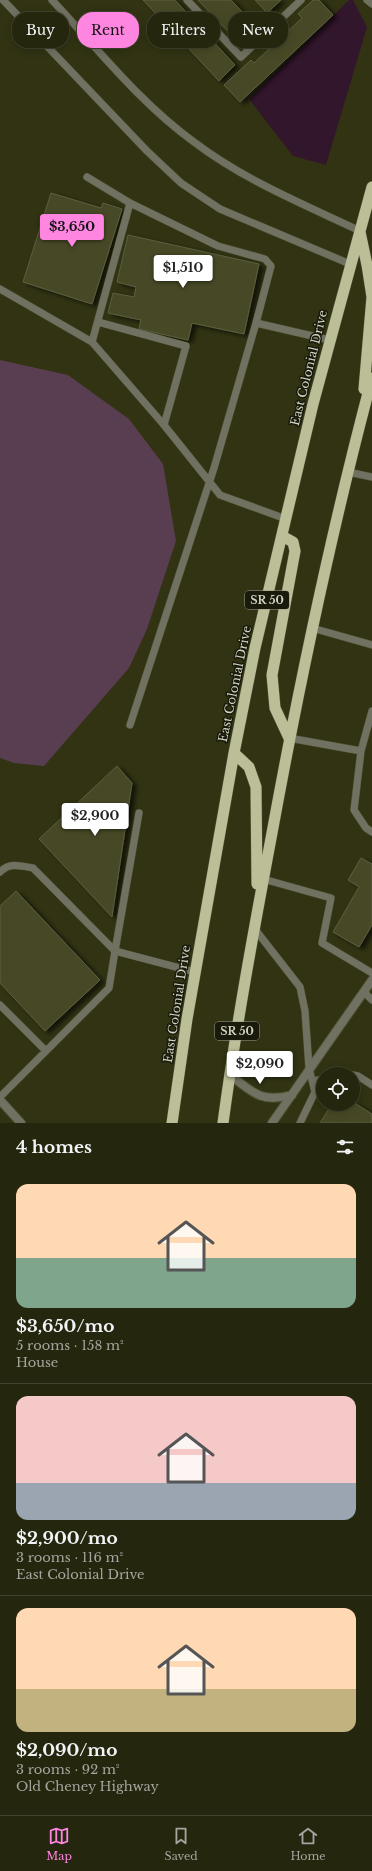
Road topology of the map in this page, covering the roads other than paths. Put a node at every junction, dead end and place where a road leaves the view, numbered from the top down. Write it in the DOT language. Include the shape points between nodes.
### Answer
graph roads {
  1 [pos="3,0"];
  2 [pos="52,0"];
  3 [pos="187,0"];
  4 [pos="301,0"];
  5 [pos="367,0"];
  6 [pos="372,4"];
  7 [pos="87,177"];
  8 [pos="372,188"];
  9 [pos="130,203"];
  10 [pos="360,231"];
  11 [pos="350,264"];
  12 [pos="0,289"];
  13 [pos="98,322"];
  14 [pos="256,323"];
  15 [pos="330,340"];
  16 [pos="92,342"];
  17 [pos="372,378"];
  18 [pos="361,420"];
  19 [pos="164,425"];
  20 [pos="348,472"];
  21 [pos="372,477"];
  22 [pos="209,483"];
  23 [pos="286,519"];
  24 [pos="282,536"];
  25 [pos="312,628"];
  26 [pos="372,645"];
  27 [pos="372,711"];
  28 [pos="130,725"];
  29 [pos="289,738"];
  30 [pos="361,751"];
  31 [pos="234,754"];
  32 [pos="139,813"];
  33 [pos="372,832"];
  34 [pos="0,872"];
  35 [pos="263,879"];
  36 [pos="258,908"];
  37 [pos="254,928"];
  38 [pos="115,951"];
  39 [pos="195,972"];
  40 [pos="372,973"];
  41 [pos="372,980"];
  42 [pos="364,992"];
  43 [pos="372,1000"];
  44 [pos="0,1004"];
  45 [pos="46,1051"];
  46 [pos="310,1068"];
  47 [pos="229,1074"];
  48 [pos="360,1077"];
  49 [pos="314,1081"];
  50 [pos="372,1085"];
  51 [pos="292,1095"];
  52 [pos="0,1097"];
  53 [pos="0,1100"];
  54 [pos="21,1123"];
  55 [pos="172,1123"];
  56 [pos="223,1123"];
  57 [pos="272,1123"];
  58 [pos="300,1123"];
  1 -- 11 [label="lane" via="181,184 220,208"];
  2 -- 10 [label="lane" via="166,119 194,142 241,173"];
  3 -- 4 [label="lane" via="241,57"];
  5 -- 6 [label="lane"];
  7 -- 9 [label="lane"];
  8 -- 10 [label="highway, East Colonial Drive / SR 50"];
  9 -- 13 [label="lane"];
  9 -- 14 [label="lane" via="218,246 265,259 271,266"];
  10 -- 11 [label="highway, East Colonial Drive / SR 50"];
  10 -- 18 [label="highway" via="372,297"];
  11 -- 15 [label="highway, East Colonial Drive / SR 50"];
  12 -- 16 [label="lane"];
  13 -- 16 [label="lane"];
  13 -- 19 [label="lane" via="186,346"];
  14 -- 15 [label="lane"];
  14 -- 22 [label="lane"];
  15 -- 23 [label="highway, East Colonial Drive / SR 50"];
  16 -- 19 [label="lane"];
  17 -- 18 [label="highway, SR 50"];
  18 -- 20 [label="highway, SR 50"];
  19 -- 22 [label="lane"];
  20 -- 21 [label="lane"];
  20 -- 25 [label="highway, SR 50"];
  22 -- 23 [label="lane" via="220,495"];
  22 -- 28 [label="lane"];
  23 -- 24 [label="highway, East Colonial Drive / SR 50"];
  24 -- 29 [label="highway" via="293,542 295,551 272,675 275,708"];
  24 -- 31 [label="highway, East Colonial Drive / SR 50" via="255,648"];
  25 -- 26 [label="lane"];
  25 -- 29 [label="highway, SR 50"];
  27 -- 30 [label="lane"];
  29 -- 30 [label="lane"];
  29 -- 35 [label="highway, SR 50"];
  30 -- 33 [label="lane" via="354,810 366,828"];
  31 -- 36 [label="highway" via="249,767 256,787"];
  31 -- 39 [label="highway, East Colonial Drive / SR 50"];
  32 -- 38 [label="lane"];
  34 -- 38 [label="lane" via="14,864 33,868"];
  35 -- 36 [label="highway, SR 50"];
  35 -- 40 [label="lane" via="331,898 322,943"];
  36 -- 37 [label="highway, SR 50"];
  37 -- 46 [label="lane" via="300,987 305,1011"];
  37 -- 47 [label="highway, SR 50"];
  38 -- 39 [label="lane"];
  38 -- 45 [label="lane" via="109,988"];
  39 -- 55 [label="highway, East Colonial Drive / SR 50"];
  41 -- 42 [label="street"];
  42 -- 43 [label="lane"];
  42 -- 46 [label="street"];
  44 -- 45 [label="lane"];
  45 -- 52 [label="lane"];
  46 -- 49 [label="lane"];
  46 -- 51 [label="street"];
  47 -- 51 [label="street" via="260,1096 269,1099"];
  47 -- 56 [label="highway, SR 50"];
  48 -- 50 [label="lane"];
  49 -- 58 [label="lane" via="315,1092"];
  51 -- 57 [label="street"];
  53 -- 54 [label="street"];
}
